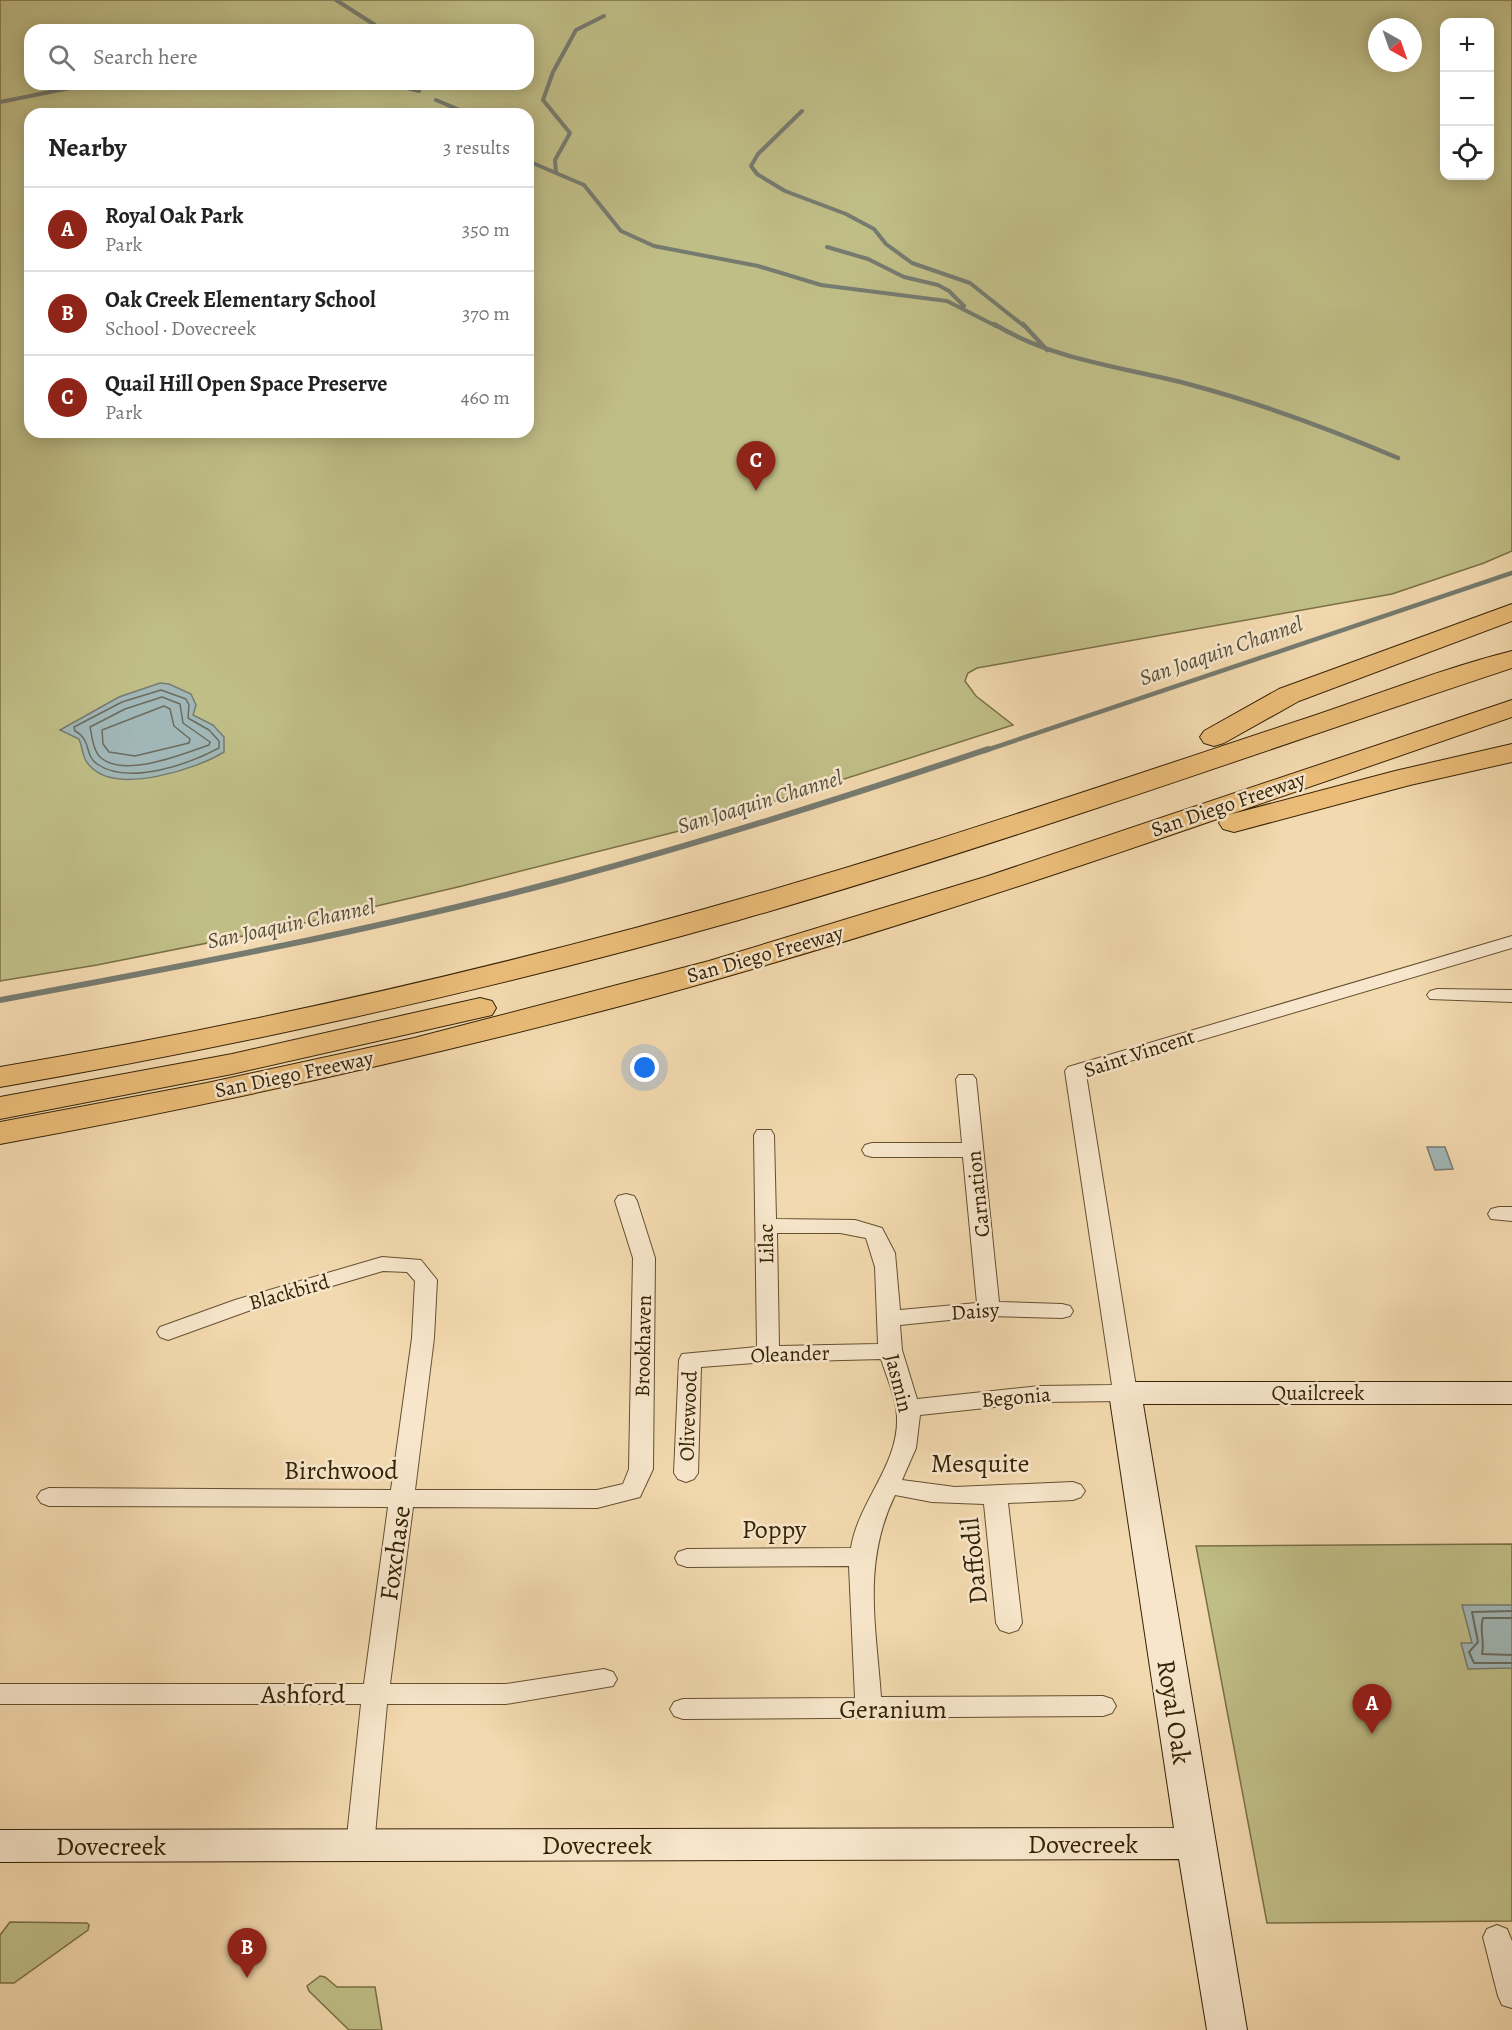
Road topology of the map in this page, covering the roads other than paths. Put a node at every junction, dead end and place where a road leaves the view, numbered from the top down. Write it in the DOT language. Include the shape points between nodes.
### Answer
graph roads {
  1 [pos="1512,612"];
  2 [pos="1512,641"];
  3 [pos="1512,659"];
  4 [pos="1512,687"];
  5 [pos="1512,708"];
  6 [pos="1214,737"];
  7 [pos="1512,753"];
  8 [pos="1088,852"];
  9 [pos="1512,942"];
  10 [pos="1437,995"];
  11 [pos="1512,996"];
  12 [pos="0,1056"];
  13 [pos="0,1077"];
  14 [pos="966,1079"];
  15 [pos="0,1108"];
  16 [pos="0,1133"];
  17 [pos="764,1134"];
  18 [pos="872,1150"];
  19 [pos="974,1150"];
  20 [pos="626,1201"];
  21 [pos="766,1226"];
  22 [pos="412,1265"];
  23 [pos="989,1309"];
  24 [pos="1062,1311"];
  25 [pos="889,1318"];
  26 [pos="168,1332"];
  27 [pos="891,1351"];
  28 [pos="768,1354"];
  29 [pos="690,1360"];
  30 [pos="1125,1393"];
  31 [pos="1512,1393"];
  32 [pos="909,1408"];
  33 [pos="686,1473"];
  34 [pos="889,1485"];
  35 [pos="632,1491"];
  36 [pos="1073,1491"];
  37 [pos="995,1494"];
  38 [pos="49,1497"];
  39 [pos="403,1499"];
  40 [pos="862,1557"];
  41 [pos="687,1558"];
  42 [pos="1009,1623"];
  43 [pos="604,1679"];
  44 [pos="0,1694"];
  45 [pos="376,1694"];
  46 [pos="1103,1706"];
  47 [pos="683,1709"];
  48 [pos="869,1709"];
  49 [pos="1195,1844"];
  50 [pos="0,1846"];
  51 [pos="360,1846"];
  52 [pos="1497,1937"];
  53 [pos="1512,1996"];
  54 [pos="1227,2030"];
  1 -- 6 [label="highway" via="1289,695"];
  2 -- 6 [label="highway"];
  3 -- 13 [label="highway" via="731,912 396,998 146,1051"];
  4 -- 15 [label="highway" via="871,900 716,946 480,1008 232,1064"];
  5 -- 8 [label="highway, San Diego Freeway"];
  6 -- 12 [label="highway" via="873,848 638,918 358,986"];
  7 -- 8 [label="highway" via="1175,838"];
  8 -- 16 [label="highway, San Diego Freeway" via="822,938 550,1014 263,1082"];
  9 -- 30 [label="street, Saint Vincent" via="1074,1071"];
  10 -- 11 [label="street"];
  14 -- 19 [label="street, Carnation"];
  17 -- 21 [label="street, Lilac"];
  18 -- 19 [label="street"];
  19 -- 23 [label="street, Carnation"];
  20 -- 35 [label="street, Brookhaven" via="644,1258 641,1469"];
  21 -- 25 [label="street, Jasmin" via="853,1226 873,1231 884,1244"];
  21 -- 28 [label="street, Lilac"];
  22 -- 26 [label="street, Blackbird" via="382,1264 243,1305"];
  22 -- 39 [label="street, Foxchase" via="426,1280 423,1338"];
  23 -- 24 [label="street, Daisy"];
  23 -- 25 [label="street, Daisy"];
  25 -- 27 [label="street, Jasmin"];
  27 -- 28 [label="street, Oleander"];
  27 -- 32 [label="street, Jasmin"];
  28 -- 29 [label="street, Oleander"];
  29 -- 33 [label="street, Olivewood"];
  30 -- 31 [label="street, Quailcreek"];
  30 -- 32 [label="street, Begonia" via="1040,1394"];
  30 -- 49 [label="street, Royal Oak"];
  32 -- 34 [label="street, Jasmin" via="903,1452"];
  34 -- 37 [label="street, Mesquite" via="932,1494"];
  34 -- 40 [label="street, Jasmin" via="880,1499"];
  35 -- 39 [label="street, Birchwood" via="597,1499"];
  36 -- 37 [label="street, Mesquite"];
  37 -- 42 [label="street, Daffodil"];
  38 -- 39 [label="street, Birchwood"];
  39 -- 45 [label="street, Foxchase"];
  40 -- 41 [label="street, Poppy"];
  40 -- 48 [label="street, Jasmin"];
  43 -- 45 [label="street, Ashford" via="506,1694"];
  44 -- 45 [label="street, Ashford"];
  45 -- 51 [label="street, Foxchase"];
  46 -- 48 [label="street, Geranium"];
  47 -- 48 [label="street, Geranium"];
  49 -- 51 [label="street, Dovecreek"];
  49 -- 54 [label="street, Royal Oak"];
  50 -- 51 [label="street, Dovecreek"];
  52 -- 53 [label="street"];
}
